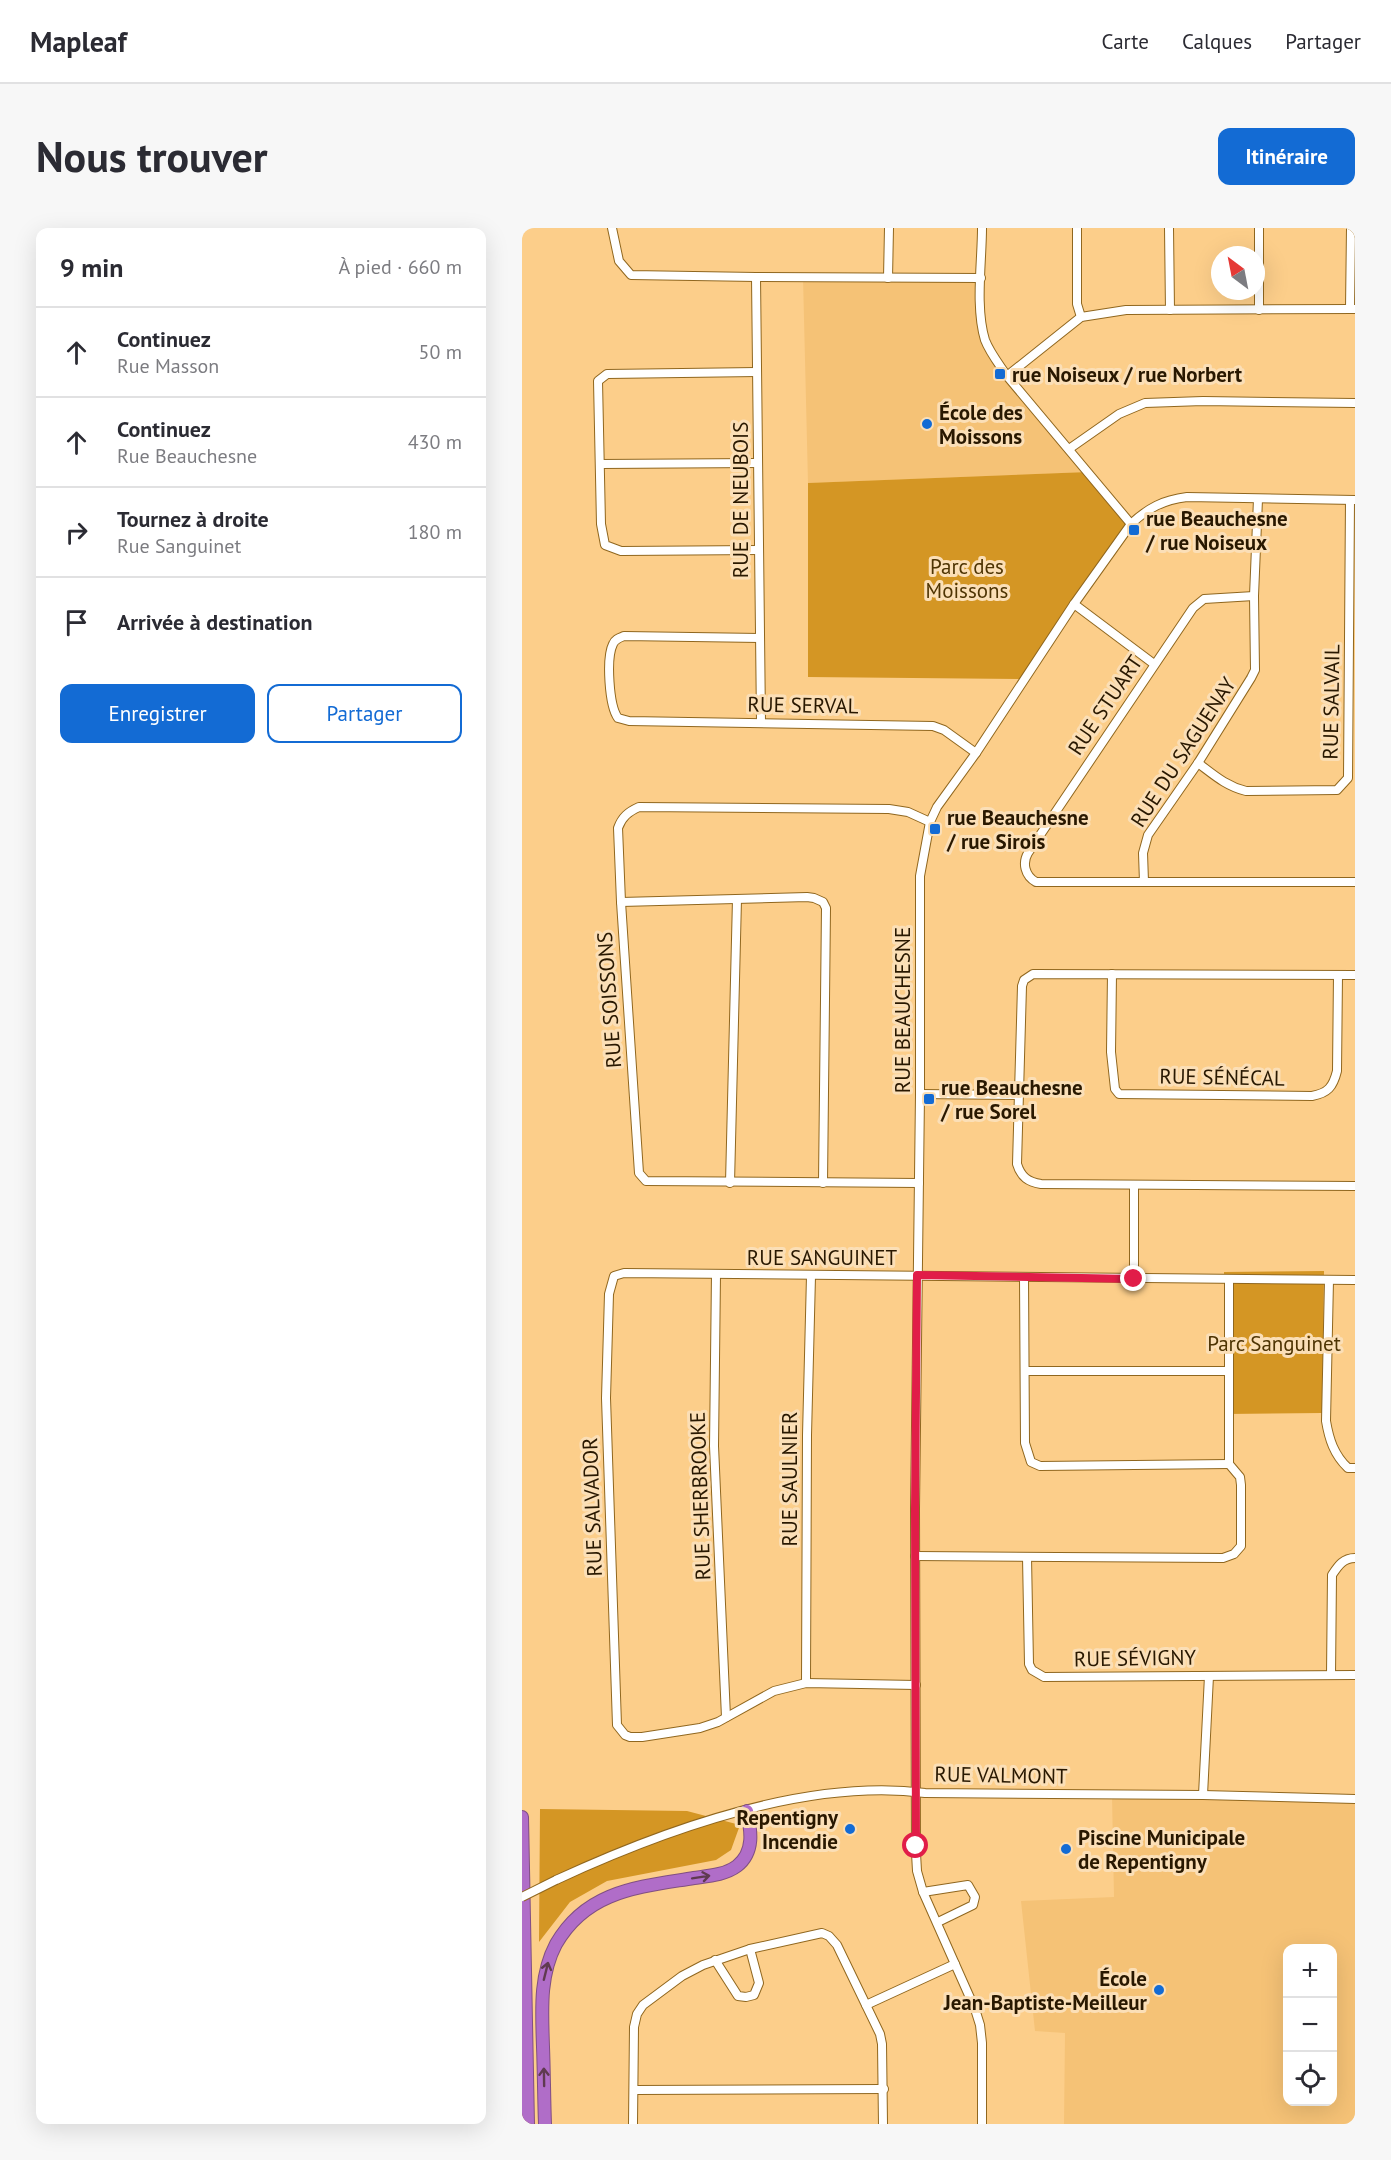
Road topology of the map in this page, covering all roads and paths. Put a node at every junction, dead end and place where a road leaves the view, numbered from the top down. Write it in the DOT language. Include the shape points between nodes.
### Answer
graph roads {
  1 [pos="612,228"];
  2 [pos="889,228"];
  3 [pos="982,228"];
  4 [pos="1077,228"];
  5 [pos="1170,228"];
  6 [pos="1259,228"];
  7 [pos="1351,228"];
  8 [pos="756,277"];
  9 [pos="888,278"];
  10 [pos="981,278"];
  11 [pos="1352,309"];
  12 [pos="1170,310"];
  13 [pos="1258,310"];
  14 [pos="1082,317"];
  15 [pos="757,372"];
  16 [pos="1006,376"];
  17 [pos="1355,404"];
  18 [pos="1069,449"];
  19 [pos="758,463"];
  20 [pos="600,464"];
  21 [pos="1258,499"];
  22 [pos="1352,500"];
  23 [pos="1131,524"];
  24 [pos="759,550"];
  25 [pos="1352,593"];
  26 [pos="1254,596"];
  27 [pos="1074,604"];
  28 [pos="760,638"];
  29 [pos="1154,664"];
  30 [pos="761,722"];
  31 [pos="976,753"];
  32 [pos="1198,763"];
  33 [pos="930,822"];
  34 [pos="1144,882"];
  35 [pos="1355,882"];
  36 [pos="737,899"];
  37 [pos="621,902"];
  38 [pos="1112,974"];
  39 [pos="1338,975"];
  40 [pos="1355,975"];
  41 [pos="920,1094"];
  42 [pos="1019,1095"];
  43 [pos="730,1183"];
  44 [pos="823,1183"];
  45 [pos="920,1184"];
  46 [pos="1134,1185"];
  47 [pos="1355,1186"];
  48 [pos="716,1274"];
  49 [pos="917,1275"];
  50 [pos="614,1276"];
  51 [pos="811,1276"];
  52 [pos="1024,1278"];
  53 [pos="1134,1279"];
  54 [pos="1229,1279"];
  55 [pos="1329,1280"];
  56 [pos="1355,1280"];
  57 [pos="1025,1371"];
  58 [pos="1228,1371"];
  59 [pos="1229,1464"];
  60 [pos="1355,1468"];
  61 [pos="915,1556"];
  62 [pos="1027,1557"];
  63 [pos="1355,1558"];
  64 [pos="1355,1674"];
  65 [pos="1331,1675"];
  66 [pos="1209,1676"];
  67 [pos="806,1683"];
  68 [pos="916,1685"];
  69 [pos="726,1717"];
  70 [pos="915,1791"];
  71 [pos="1203,1795"];
  72 [pos="1355,1799"];
  73 [pos="747,1811"];
  74 [pos="522,1817"];
  75 [pos="923,1892"];
  76 [pos="522,1897"];
  77 [pos="938,1922"];
  78 [pos="750,1949"];
  79 [pos="715,1960"];
  80 [pos="955,1964"];
  81 [pos="866,2005"];
  82 [pos="884,2089"];
  83 [pos="634,2090"];
  84 [pos="528,2124"];
  85 [pos="544,2124"];
  86 [pos="633,2124"];
  87 [pos="883,2124"];
  88 [pos="982,2124"];
  1 -- 8 [label="street" via="619,261 631,274"];
  2 -- 9 [label="street"];
  3 -- 10 [label="street"];
  4 -- 14 [label="street" via="1077,304"];
  5 -- 12 [label="street"];
  6 -- 13 [label="street"];
  7 -- 11 [label="street"];
  8 -- 9 [label="street"];
  8 -- 15 [label="street, RUE DE NEUBOIS"];
  9 -- 10 [label="street"];
  10 -- 16 [label="street" via="985,339"];
  11 -- 13 [label="street"];
  12 -- 13 [label="street"];
  12 -- 14 [label="street" via="1119,311"];
  14 -- 16 [label="street"];
  15 -- 19 [label="street, RUE DE NEUBOIS"];
  15 -- 20 [label="street" via="607,374 598,381"];
  16 -- 18 [label="street"];
  17 -- 18 [label="street" via="1145,404 1119,414"];
  18 -- 23 [label="street"];
  19 -- 20 [label="street"];
  19 -- 24 [label="street, RUE DE NEUBOIS"];
  20 -- 24 [label="street" via="605,545 621,551"];
  21 -- 22 [label="street, RUE BEAUCHESNE"];
  21 -- 23 [label="street, RUE BEAUCHESNE" via="1171,499 1153,506"];
  21 -- 26 [label="street, RUE DU SAGUENAY"];
  22 -- 25 [label="street, RUE SALVAIL"];
  23 -- 27 [label="street, RUE BEAUCHESNE"];
  24 -- 28 [label="street, RUE DE NEUBOIS"];
  25 -- 32 [label="street, RUE SALVAIL" via="1348,778 1341,787 1232,788"];
  26 -- 29 [label="street, RUE STUART" via="1204,599 1193,608"];
  26 -- 32 [label="street, RUE DU SAGUENAY" via="1255,670"];
  27 -- 29 [label="street"];
  27 -- 31 [label="street, RUE BEAUCHESNE"];
  28 -- 30 [label="street, RUE DE NEUBOIS"];
  28 -- 30 [label="street, RUE SERVAL" via="624,636 612,646 611,696 615,713 622,720"];
  29 -- 34 [label="street, RUE STUART" via="1024,860 1036,882"];
  30 -- 31 [label="street, RUE SERVAL" via="933,726"];
  31 -- 33 [label="street, RUE BEAUCHESNE"];
  32 -- 34 [label="street, RUE DU SAGUENAY" via="1148,835 1143,853"];
  33 -- 37 [label="street, RUE SOISSONS" via="908,812 883,808 639,807 625,815 618,828"];
  33 -- 41 [label="street, RUE BEAUCHESNE" via="920,876"];
  34 -- 35 [label="street"];
  36 -- 37 [label="street"];
  36 -- 43 [label="street"];
  36 -- 44 [label="street" via="807,897 823,902 826,908"];
  37 -- 43 [label="street, RUE SOISSONS" via="639,1173 646,1181"];
  38 -- 39 [label="street"];
  38 -- 39 [label="street, RUE SÉNÉCAL" via="1111,1052 1119,1094 1301,1096 1325,1094 1334,1085"];
  38 -- 42 [label="street" via="1033,974 1024,980"];
  39 -- 40 [label="street"];
  41 -- 42 [label="street"];
  41 -- 45 [label="street, RUE BEAUCHESNE"];
  42 -- 46 [label="street" via="1017,1164 1023,1177 1041,1184"];
  43 -- 44 [label="street"];
  44 -- 45 [label="street"];
  45 -- 49 [label="street, RUE BEAUCHESNE"];
  46 -- 47 [label="street"];
  46 -- 53 [label="street"];
  48 -- 50 [label="street, RUE SANGUINET"];
  48 -- 51 [label="street, RUE SANGUINET"];
  48 -- 69 [label="street, RUE SHERBROOKE" via="714,1446"];
  49 -- 51 [label="street, RUE SANGUINET"];
  49 -- 52 [label="street, RUE SANGUINET"];
  49 -- 61 [label="street, RUE BEAUCHESNE"];
  50 -- 69 [label="street, RUE SALVADOR" via="609,1294 606,1398 617,1725 625,1735 642,1737 678,1732"];
  51 -- 67 [label="street, RUE SAULNIER"];
  52 -- 53 [label="street, RUE SANGUINET"];
  52 -- 57 [label="street"];
  53 -- 54 [label="street, RUE SANGUINET"];
  54 -- 55 [label="street, RUE SANGUINET"];
  54 -- 58 [label="street"];
  55 -- 56 [label="street, RUE SANGUINET"];
  55 -- 60 [label="street" via="1326,1421 1329,1440 1341,1461 1348,1468"];
  57 -- 58 [label="street"];
  57 -- 59 [label="street" via="1025,1443 1031,1462 1040,1466"];
  58 -- 59 [label="street"];
  59 -- 62 [label="street" via="1241,1485 1241,1546 1223,1558"];
  61 -- 62 [label="street"];
  61 -- 68 [label="street, RUE BEAUCHESNE"];
  62 -- 66 [label="street, RUE SÉVIGNY" via="1032,1670 1044,1677"];
  63 -- 65 [label="street" via="1348,1558 1332,1575"];
  64 -- 65 [label="street, RUE SÉVIGNY"];
  65 -- 66 [label="street, RUE SÉVIGNY"];
  66 -- 71 [label="street"];
  67 -- 68 [label="street"];
  67 -- 69 [label="street" via="774,1691"];
  68 -- 70 [label="street, RUE BEAUCHESNE"];
  70 -- 71 [label="street, RUE VALMONT"];
  70 -- 73 [label="street, RUE VALMONT" via="821,1795"];
  70 -- 75 [label="street, RUE BEAUCHESNE" via="916,1861"];
  71 -- 72 [label="street, RUE VALMONT"];
  73 -- 76 [label="street, RUE VALMONT, bridge" via="653,1839"];
  85 -- 73 [label="highway, one-way" via="543,1989 549,1960 561,1937 580,1915 608,1896 738,1866 751,1837"];
  74 -- 84 [label="highway"];
  75 -- 77 [label="street, RUE BEAUCHESNE"];
  75 -- 77 [label="street" via="959,1885 972,1889 973,1905"];
  77 -- 80 [label="street, RUE BEAUCHESNE"];
  78 -- 79 [label="street"];
  78 -- 79 [label="street" via="759,1983 754,1995 738,1996"];
  78 -- 81 [label="street" via="822,1933 829,1936"];
  79 -- 83 [label="street" via="654,1995 637,2014"];
  80 -- 81 [label="street"];
  80 -- 88 [label="street, RUE BEAUCHESNE" via="980,2025"];
  81 -- 82 [label="street" via="882,2044"];
  82 -- 83 [label="street"];
  82 -- 87 [label="street"];
  83 -- 86 [label="street"];
}
